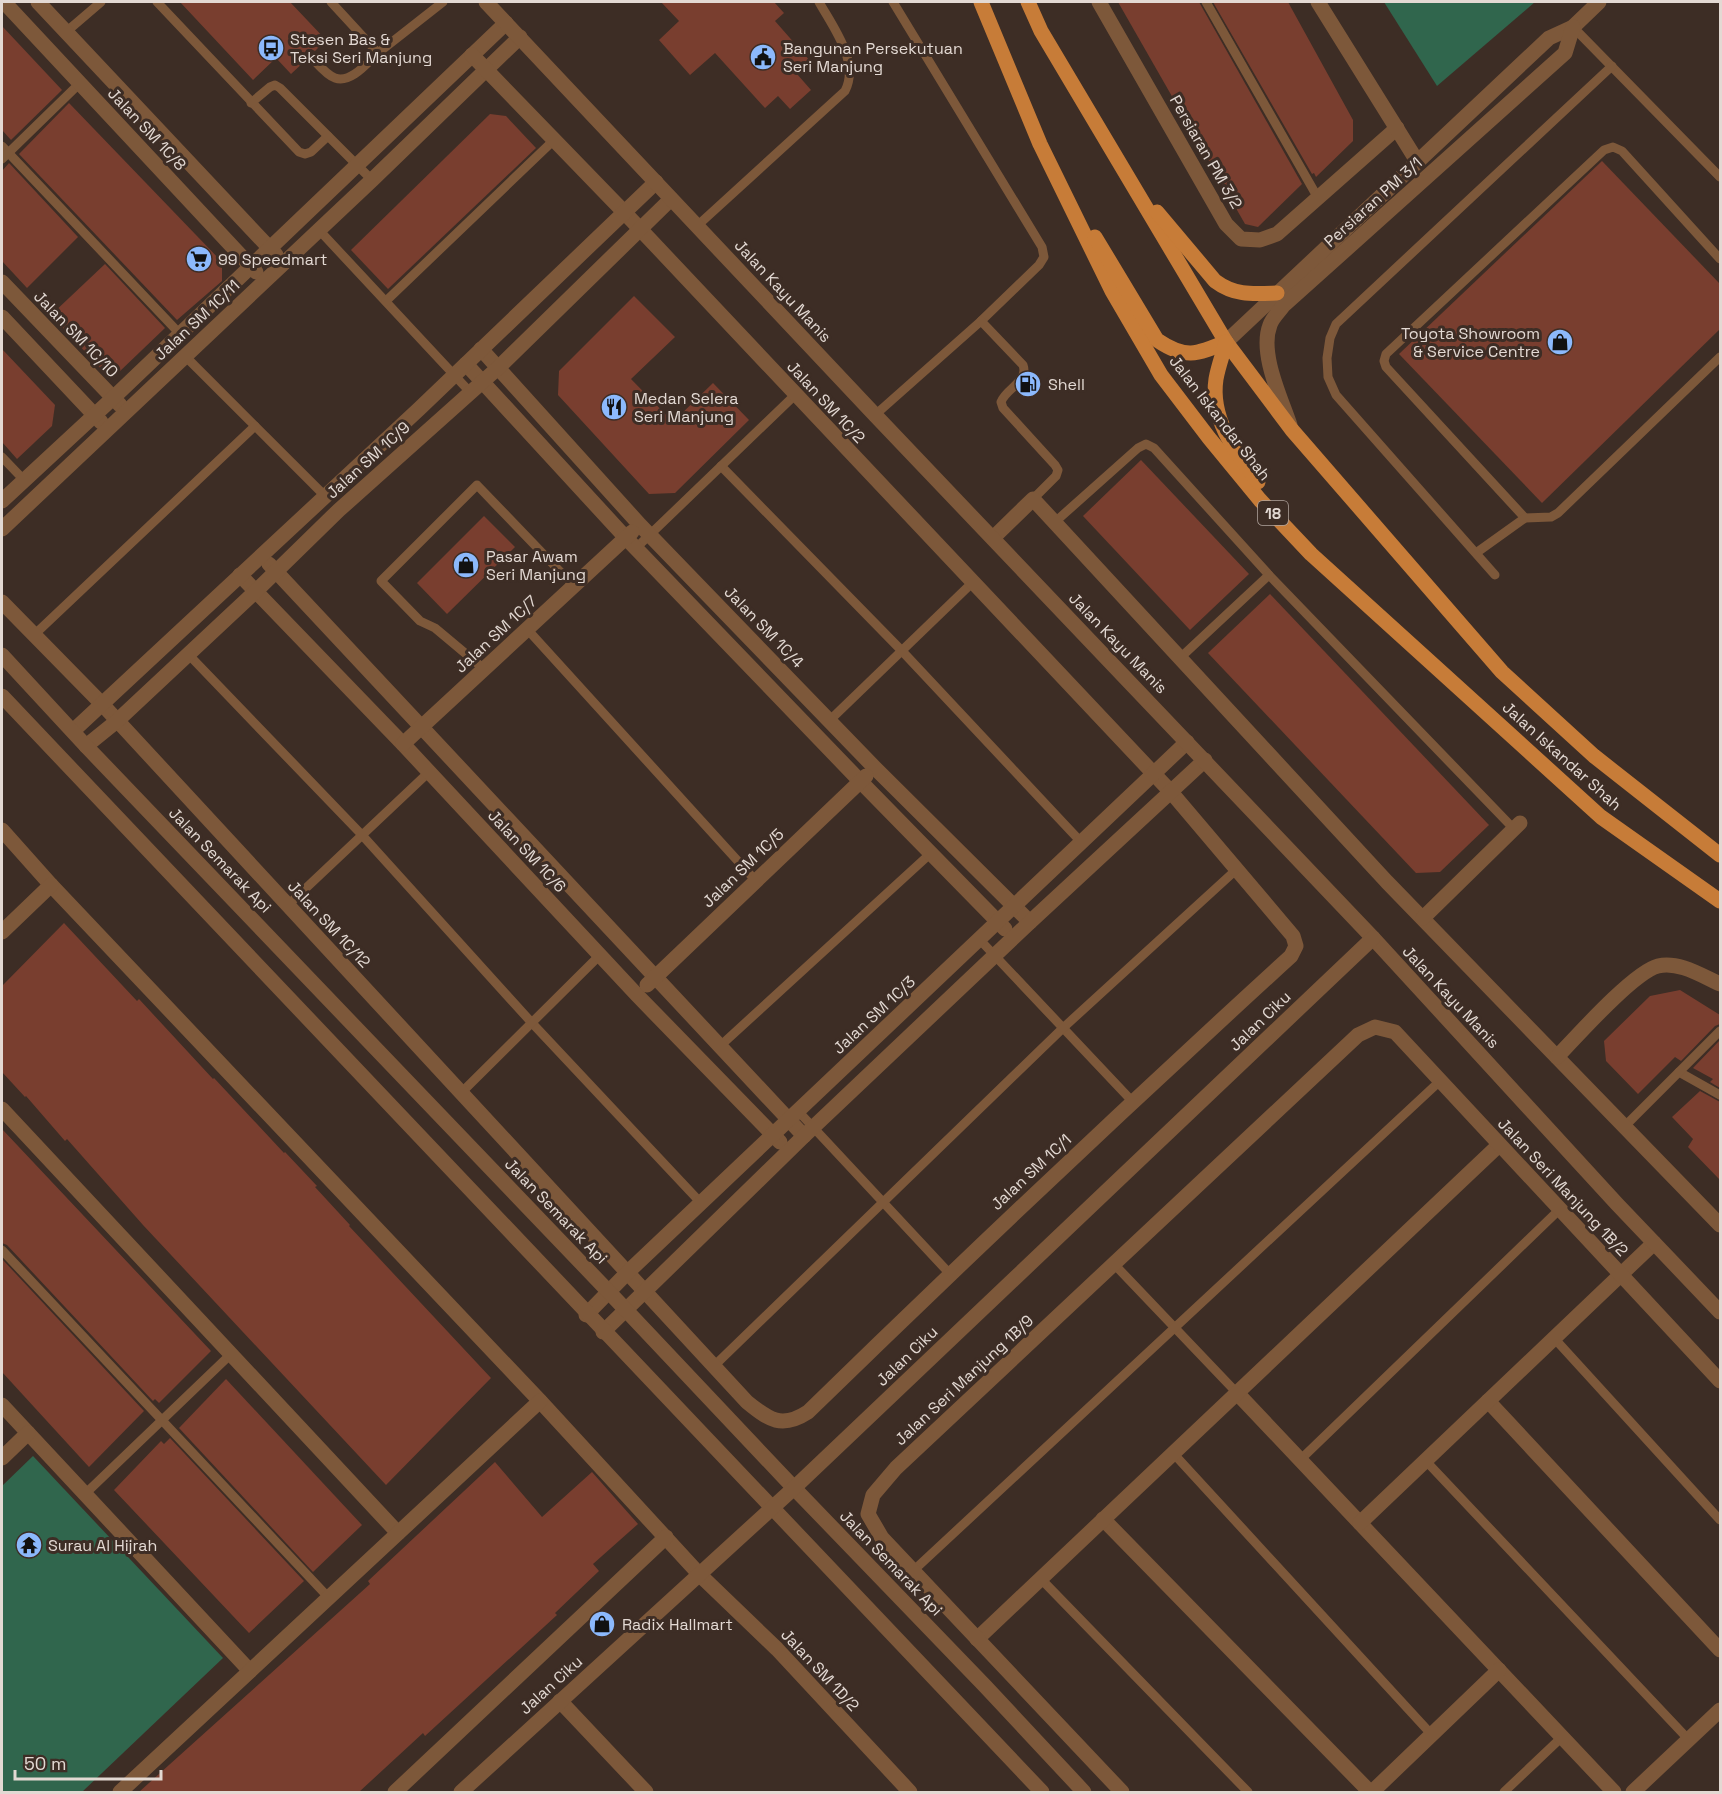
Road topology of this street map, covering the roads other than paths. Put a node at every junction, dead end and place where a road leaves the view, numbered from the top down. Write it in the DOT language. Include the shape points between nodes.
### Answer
graph roads {
  1 [pos="4,2"];
  2 [pos="38,2"];
  3 [pos="101,2"];
  4 [pos="157,2"];
  5 [pos="331,2"];
  6 [pos="486,2"];
  7 [pos="819,2"];
  8 [pos="893,2"];
  9 [pos="981,2"];
  10 [pos="1028,2"];
  11 [pos="1099,2"];
  12 [pos="1206,2"];
  13 [pos="1318,2"];
  14 [pos="1599,2"];
  15 [pos="437,3"];
  16 [pos="506,23"];
  17 [pos="1573,27"];
  18 [pos="66,32"];
  19 [pos="520,37"];
  20 [pos="378,52"];
  21 [pos="472,55"];
  22 [pos="309,56"];
  23 [pos="1612,66"];
  24 [pos="486,70"];
  25 [pos="80,83"];
  26 [pos="251,103"];
  27 [pos="1397,128"];
  28 [pos="328,136"];
  29 [pos="554,140"];
  30 [pos="1040,144"];
  31 [pos="4,153"];
  32 [pos="1417,161"];
  33 [pos="358,166"];
  34 [pos="1125,172"];
  35 [pos="1720,177"];
  36 [pos="372,180"];
  37 [pos="656,182"];
  38 [pos="1318,198"];
  39 [pos="671,199"];
  40 [pos="624,212"];
  41 [pos="697,226"];
  42 [pos="319,230"];
  43 [pos="640,230"];
  44 [pos="270,249"];
  45 [pos="1720,259"];
  46 [pos="284,263"];
  47 [pos="251,267"];
  48 [pos="264,281"];
  49 [pos="2,282"];
  50 [pos="1277,293"];
  51 [pos="386,301"];
  52 [pos="2,317"];
  53 [pos="981,321"];
  54 [pos="180,334"];
  55 [pos="1226,342"];
  56 [pos="481,349"];
  57 [pos="185,356"];
  58 [pos="1720,357"];
  59 [pos="499,367"];
  60 [pos="460,369"];
  61 [pos="476,387"];
  62 [pos="795,395"];
  63 [pos="113,398"];
  64 [pos="126,411"];
  65 [pos="95,414"];
  66 [pos="875,415"];
  67 [pos="255,426"];
  68 [pos="107,428"];
  69 [pos="1292,430"];
  70 [pos="2,457"];
  71 [pos="721,466"];
  72 [pos="24,480"];
  73 [pos="325,496"];
  74 [pos="1033,499"];
  75 [pos="2,501"];
  76 [pos="1525,518"];
  77 [pos="1055,522"];
  78 [pos="2,528"];
  79 [pos="644,530"];
  80 [pos="993,538"];
  81 [pos="631,543"];
  82 [pos="1476,553"];
  83 [pos="1311,554"];
  84 [pos="261,555"];
  85 [pos="276,572"];
  86 [pos="240,575"];
  87 [pos="1269,575"];
  88 [pos="1495,575"];
  89 [pos="972,583"];
  90 [pos="573,586"];
  91 [pos="255,592"];
  92 [pos="2,602"];
  93 [pos="527,629"];
  94 [pos="34,635"];
  95 [pos="902,651"];
  96 [pos="188,654"];
  97 [pos="2,655"];
  98 [pos="1180,658"];
  99 [pos="484,669"];
  100 [pos="2,696"];
  101 [pos="102,704"];
  102 [pos="117,721"];
  103 [pos="829,721"];
  104 [pos="422,726"];
  105 [pos="73,731"];
  106 [pos="1187,742"];
  107 [pos="403,744"];
  108 [pos="86,746"];
  109 [pos="1205,760"];
  110 [pos="874,767"];
  111 [pos="429,772"];
  112 [pos="1153,775"];
  113 [pos="860,781"];
  114 [pos="1171,792"];
  115 [pos="1517,826"];
  116 [pos="2,831"];
  117 [pos="362,835"];
  118 [pos="1082,843"];
  119 [pos="931,853"];
  120 [pos="1720,855"];
  121 [pos="1237,869"];
  122 [pos="756,881"];
  123 [pos="51,885"];
  124 [pos="1720,900"];
  125 [pos="288,905"];
  126 [pos="1014,907"];
  127 [pos="1423,918"];
  128 [pos="998,922"];
  129 [pos="1030,922"];
  130 [pos="2,932"];
  131 [pos="1013,938"];
  132 [pos="1372,938"];
  133 [pos="980,940"];
  134 [pos="600,955"];
  135 [pos="994,956"];
  136 [pos="654,978"];
  137 [pos="1720,984"];
  138 [pos="638,994"];
  139 [pos="532,1023"];
  140 [pos="1375,1027"];
  141 [pos="1063,1028"];
  142 [pos="1720,1031"];
  143 [pos="719,1047"];
  144 [pos="1557,1057"];
  145 [pos="1679,1072"];
  146 [pos="1440,1081"];
  147 [pos="461,1093"];
  148 [pos="1720,1095"];
  149 [pos="1132,1101"];
  150 [pos="2,1109"];
  151 [pos="793,1115"];
  152 [pos="1625,1126"];
  153 [pos="808,1131"];
  154 [pos="772,1134"];
  155 [pos="1499,1145"];
  156 [pos="788,1150"];
  157 [pos="882,1201"];
  158 [pos="701,1203"];
  159 [pos="1560,1209"];
  160 [pos="1720,1225"];
  161 [pos="1654,1243"];
  162 [pos="2,1250"];
  163 [pos="1114,1264"];
  164 [pos="628,1272"];
  165 [pos="950,1274"];
  166 [pos="1621,1275"];
  167 [pos="645,1290"];
  168 [pos="608,1291"];
  169 [pos="626,1310"];
  170 [pos="1720,1312"];
  171 [pos="586,1315"];
  172 [pos="1174,1327"];
  173 [pos="603,1332"];
  174 [pos="1554,1338"];
  175 [pos="231,1354"];
  176 [pos="714,1366"];
  177 [pos="1720,1381"];
  178 [pos="1237,1393"];
  179 [pos="540,1401"];
  180 [pos="1488,1401"];
  181 [pos="2,1405"];
  182 [pos="162,1421"];
  183 [pos="28,1433"];
  184 [pos="1173,1453"];
  185 [pos="2,1458"];
  186 [pos="1300,1460"];
  187 [pos="1425,1460"];
  188 [pos="794,1488"];
  189 [pos="85,1494"];
  190 [pos="772,1508"];
  191 [pos="1103,1519"];
  192 [pos="1720,1520"];
  193 [pos="1360,1523"];
  194 [pos="398,1533"];
  195 [pos="666,1537"];
  196 [pos="913,1571"];
  197 [pos="700,1575"];
  198 [pos="1041,1578"];
  199 [pos="329,1598"];
  200 [pos="977,1639"];
  201 [pos="1720,1650"];
  202 [pos="1498,1670"];
  203 [pos="250,1671"];
  204 [pos="560,1701"];
  205 [pos="1720,1710"];
  206 [pos="1432,1735"];
  207 [pos="1562,1737"];
  208 [pos="1689,1740"];
  209 [pos="120,1792"];
  210 [pos="395,1792"];
  211 [pos="461,1792"];
  212 [pos="646,1792"];
  213 [pos="910,1792"];
  214 [pos="1042,1792"];
  215 [pos="1084,1792"];
  216 [pos="1122,1792"];
  217 [pos="1248,1792"];
  218 [pos="1371,1792"];
  219 [pos="1504,1792"];
  220 [pos="1614,1792"];
  221 [pos="1633,1792"];
  1 -- 25 [label="street, Jalan SM 1C/8"];
  2 -- 18 [label="street, Jalan SM 1C/8"];
  3 -- 18 [label="lane"];
  4 -- 26 [label="lane"];
  5 -- 20 [label="lane"];
  6 -- 16 [label="street, Jalan Kayu Manis"];
  7 -- 41 [label="lane" via="841,41 850,70 849,82 844,91"];
  8 -- 53 [label="lane" via="1042,247 1044,257 1039,266"];
  9 -- 30 [label="main road, Jalan Iskandar Shah / 18"];
  10 -- 34 [label="main road, Jalan Iskandar Shah" via="1041,31"];
  11 -- 38 [label="street, Persiaran PM 3/2" via="1226,224 1241,239 1260,240 1277,234"];
  12 -- 38 [label="lane"];
  13 -- 27 [label="street"];
  14 -- 17 [label="street, Persiaran PM 3/1"];
  15 -- 20 [label="lane"];
  16 -- 19 [label="street, Jalan Kayu Manis"];
  16 -- 21 [label="street, Jalan SM 1C/11"];
  17 -- 23 [label="lane"];
  17 -- 32 [label="street, Persiaran PM 3/1" via="1549,38"];
  17 -- 69 [label="street, Persiaran PM 3/1" via="1565,53 1283,306 1270,324 1266,356"];
  18 -- 44 [label="street, Jalan SM 1C/8"];
  19 -- 24 [label="street, Jalan SM 1C/11"];
  19 -- 37 [label="street, Jalan Kayu Manis"];
  20 -- 22 [label="lane" via="355,73 342,78 335,78"];
  21 -- 24 [label="street, Jalan SM 1C/2"];
  21 -- 33 [label="street, Jalan SM 1C/11"];
  23 -- 35 [label="lane"];
  23 -- 82 [label="lane" via="1336,324 1330,338 1328,377 1336,395"];
  24 -- 29 [label="street, Jalan SM 1C/2"];
  24 -- 36 [label="street, Jalan SM 1C/11"];
  25 -- 31 [label="lane"];
  25 -- 47 [label="street, Jalan SM 1C/8"];
  26 -- 28 [label="lane" via="275,85"];
  26 -- 28 [label="lane" via="299,152 311,152"];
  27 -- 32 [label="street"];
  27 -- 38 [label="street, Persiaran PM 3/2"];
  28 -- 33 [label="lane"];
  29 -- 40 [label="street, Jalan SM 1C/2"];
  29 -- 51 [label="lane"];
  30 -- 55 [label="main road" via="1157,340 1173,351 1200,354"];
  30 -- 83 [label="main road, Jalan Iskandar Shah / 18" via="1112,291 1161,375 1260,500"];
  31 -- 54 [label="lane"];
  32 -- 50 [label="street, Persiaran PM 3/1"];
  33 -- 36 [label="lane"];
  33 -- 44 [label="street, Jalan SM 1C/11"];
  34 -- 50 [label="main road" via="1215,281 1227,290"];
  34 -- 55 [label="main road, Jalan Iskandar Shah"];
  36 -- 42 [label="street, Jalan SM 1C/11"];
  37 -- 39 [label="street, Jalan Kayu Manis"];
  37 -- 40 [label="street, Jalan SM 1C/9"];
  39 -- 41 [label="street, Jalan Kayu Manis"];
  39 -- 43 [label="street, Jalan SM 1C/9"];
  40 -- 43 [label="street, Jalan SM 1C/2"];
  40 -- 56 [label="street, Jalan SM 1C/9"];
  41 -- 66 [label="street, Jalan Kayu Manis"];
  42 -- 46 [label="street, Jalan SM 1C/11"];
  42 -- 51 [label="lane"];
  43 -- 59 [label="street, Jalan SM 1C/9"];
  43 -- 62 [label="street, Jalan SM 1C/2"];
  44 -- 46 [label="street, Jalan SM 1C/8"];
  44 -- 47 [label="street, Jalan SM 1C/11"];
  45 -- 76 [label="lane" via="1622,152 1613,147 1604,150 1386,354 1386,367"];
  46 -- 48 [label="street, Jalan SM 1C/11"];
  47 -- 48 [label="street, Jalan SM 1C/8"];
  47 -- 54 [label="street, Jalan SM 1C/11"];
  48 -- 57 [label="street, Jalan SM 1C/11"];
  49 -- 63 [label="street, Jalan SM 1C/10"];
  50 -- 55 [label="street, Persiaran PM 3/1"];
  51 -- 60 [label="lane"];
  52 -- 65 [label="street"];
  53 -- 66 [label="lane"];
  53 -- 74 [label="lane" via="1025,370 1024,376 1003,397 1004,408 1058,470"];
  54 -- 63 [label="street, Jalan SM 1C/11"];
  55 -- 69 [label="main road, Jalan Iskandar Shah"];
  55 -- 83 [label="main road" via="1216,379 1218,418 1243,462"];
  56 -- 59 [label="street, Jalan SM 1C/4"];
  56 -- 60 [label="street, Jalan SM 1C/9"];
  57 -- 64 [label="street, Jalan SM 1C/11"];
  57 -- 67 [label="lane"];
  58 -- 76 [label="lane" via="1558,513"];
  59 -- 61 [label="street, Jalan SM 1C/9"];
  59 -- 79 [label="street, Jalan SM 1C/4"];
  60 -- 61 [label="street"];
  60 -- 73 [label="street, Jalan SM 1C/9"];
  61 -- 81 [label="street"];
  61 -- 85 [label="street, Jalan SM 1C/9"];
  62 -- 71 [label="lane"];
  62 -- 89 [label="street, Jalan SM 1C/2"];
  63 -- 64 [label="street, Jalan SM 1C/10"];
  63 -- 65 [label="street, Jalan SM 1C/11"];
  64 -- 68 [label="street, Jalan SM 1C/11"];
  65 -- 68 [label="street"];
  65 -- 72 [label="street, Jalan SM 1C/11"];
  66 -- 80 [label="street, Jalan Kayu Manis"];
  67 -- 73 [label="lane"];
  67 -- 94 [label="lane"];
  68 -- 78 [label="street, Jalan SM 1C/11"];
  69 -- 120 [label="main road, Jalan Iskandar Shah" via="1502,672 1594,756"];
  70 -- 72 [label="lane"];
  71 -- 79 [label="lane"];
  71 -- 95 [label="lane"];
  72 -- 75 [label="street, Jalan SM 1C/11"];
  73 -- 84 [label="street, Jalan SM 1C/9"];
  74 -- 77 [label="street"];
  74 -- 80 [label="street"];
  76 -- 82 [label="lane"];
  77 -- 87 [label="lane" via="1146,444 1154,448"];
  77 -- 98 [label="street"];
  79 -- 81 [label="street, Jalan SM 1C/7"];
  79 -- 103 [label="street, Jalan SM 1C/4"];
  80 -- 106 [label="street, Jalan Kayu Manis"];
  81 -- 90 [label="street, Jalan SM 1C/7"];
  81 -- 113 [label="street"];
  82 -- 88 [label="lane"];
  83 -- 124 [label="main road, Jalan Iskandar Shah / 18" via="1601,817"];
  84 -- 85 [label="street, Jalan SM 1C/6"];
  84 -- 86 [label="street, Jalan SM 1C/9"];
  85 -- 91 [label="street, Jalan SM 1C/9"];
  85 -- 104 [label="street, Jalan SM 1C/6"];
  86 -- 91 [label="street, Jalan SM 1C/6"];
  86 -- 101 [label="street, Jalan SM 1C/9"];
  87 -- 98 [label="lane"];
  87 -- 115 [label="lane"];
  89 -- 95 [label="lane"];
  89 -- 112 [label="street, Jalan SM 1C/2"];
  90 -- 93 [label="street, Jalan SM 1C/7"];
  90 -- 99 [label="lane" via="477,485 381,581 420,621 435,628"];
  91 -- 96 [label="street, Jalan SM 1C/9"];
  91 -- 107 [label="street, Jalan SM 1C/6"];
  92 -- 94 [label="street, Jalan SM 1C/12"];
  93 -- 99 [label="street, Jalan SM 1C/7"];
  93 -- 122 [label="lane"];
  94 -- 101 [label="street, Jalan SM 1C/12"];
  95 -- 103 [label="lane"];
  95 -- 118 [label="lane"];
  96 -- 102 [label="street, Jalan SM 1C/9"];
  96 -- 117 [label="lane"];
  97 -- 105 [label="street, Jalan Semarak Api"];
  98 -- 127 [label="street"];
  99 -- 104 [label="street, Jalan SM 1C/7"];
  100 -- 171 [label="street"];
  101 -- 102 [label="street, Jalan SM 1C/12"];
  101 -- 105 [label="street, Jalan SM 1C/9"];
  102 -- 108 [label="street, Jalan SM 1C/9"];
  102 -- 125 [label="street, Jalan SM 1C/12"];
  103 -- 110 [label="street, Jalan SM 1C/4"];
  104 -- 107 [label="street, Jalan SM 1C/7"];
  104 -- 136 [label="street, Jalan SM 1C/6"];
  105 -- 108 [label="street, Jalan Semarak Api"];
  106 -- 109 [label="street, Jalan Kayu Manis"];
  106 -- 112 [label="street, Jalan SM 1C/3"];
  107 -- 111 [label="street, Jalan SM 1C/6"];
  108 -- 168 [label="street, Jalan Semarak Api"];
  109 -- 114 [label="street"];
  109 -- 132 [label="street, Jalan Kayu Manis"];
  110 -- 113 [label="street, Jalan SM 1C/5"];
  110 -- 126 [label="street, Jalan SM 1C/4"];
  111 -- 117 [label="lane"];
  111 -- 134 [label="street, Jalan SM 1C/6"];
  112 -- 114 [label="street, Jalan SM 1C/2"];
  112 -- 118 [label="street, Jalan SM 1C/3"];
  113 -- 119 [label="street"];
  113 -- 122 [label="street, Jalan SM 1C/5"];
  114 -- 121 [label="street, Jalan SM 1C/1"];
  114 -- 129 [label="street"];
  115 -- 127 [label="street"];
  116 -- 123 [label="street, Jalan SM 1D/2"];
  117 -- 125 [label="lane"];
  117 -- 139 [label="lane"];
  118 -- 126 [label="street, Jalan SM 1C/3"];
  119 -- 128 [label="street"];
  119 -- 143 [label="lane"];
  121 -- 141 [label="lane"];
  121 -- 149 [label="street, Jalan SM 1C/1" via="1293,936 1296,946 1291,956"];
  122 -- 136 [label="street, Jalan SM 1C/5"];
  123 -- 130 [label="street"];
  123 -- 179 [label="street, Jalan SM 1D/2"];
  125 -- 147 [label="street, Jalan SM 1C/12"];
  126 -- 128 [label="street, Jalan SM 1C/3"];
  126 -- 129 [label="street, Jalan SM 1C/4"];
  127 -- 144 [label="street"];
  128 -- 131 [label="street"];
  128 -- 133 [label="street, Jalan SM 1C/3"];
  129 -- 131 [label="street"];
  131 -- 135 [label="street"];
  132 -- 161 [label="street, Jalan Kayu Manis"];
  132 -- 188 [label="street, Jalan Ciku"];
  133 -- 135 [label="lane"];
  133 -- 151 [label="street, Jalan SM 1C/3"];
  134 -- 138 [label="street, Jalan SM 1C/6"];
  134 -- 139 [label="lane"];
  135 -- 141 [label="lane"];
  135 -- 153 [label="street"];
  136 -- 138 [label="street, Jalan SM 1C/5"];
  136 -- 143 [label="street, Jalan SM 1C/6"];
  137 -- 144 [label="street" via="1677,967 1659,966 1639,975"];
  138 -- 154 [label="street, Jalan SM 1C/6"];
  139 -- 147 [label="lane"];
  139 -- 158 [label="lane"];
  140 -- 146 [label="street, Jalan Seri Manjung 1B/2" via="1395,1032"];
  140 -- 163 [label="street, Jalan Seri Manjung 1B/9" via="1358,1035"];
  141 -- 149 [label="lane"];
  141 -- 157 [label="lane"];
  142 -- 145 [label="lane"];
  143 -- 151 [label="street, Jalan SM 1C/6"];
  144 -- 152 [label="street"];
  145 -- 148 [label="lane"];
  145 -- 152 [label="lane"];
  146 -- 155 [label="street, Jalan Seri Manjung 1B/2"];
  146 -- 172 [label="lane"];
  147 -- 164 [label="street, Jalan SM 1C/12"];
  149 -- 165 [label="street, Jalan SM 1C/1"];
  150 -- 175 [label="street"];
  151 -- 153 [label="street, Jalan SM 1C/6"];
  151 -- 154 [label="street, Jalan SM 1C/3"];
  152 -- 160 [label="street"];
  153 -- 156 [label="street"];
  153 -- 157 [label="lane"];
  154 -- 156 [label="street, Jalan SM 1C/6"];
  154 -- 158 [label="street, Jalan SM 1C/3"];
  155 -- 159 [label="street, Jalan Seri Manjung 1B/2"];
  155 -- 178 [label="street"];
  156 -- 167 [label="street"];
  157 -- 165 [label="lane"];
  157 -- 176 [label="lane"];
  158 -- 164 [label="street, Jalan SM 1C/3"];
  159 -- 166 [label="street, Jalan Seri Manjung 1B/2"];
  159 -- 186 [label="lane"];
  161 -- 166 [label="street"];
  161 -- 170 [label="street, Jalan Kayu Manis"];
  162 -- 182 [label="lane"];
  163 -- 172 [label="lane"];
  163 -- 196 [label="street, Jalan Seri Manjung 1B/9" via="896,1468 873,1495 868,1514 882,1538"];
  164 -- 167 [label="street, Jalan SM 1C/12"];
  164 -- 168 [label="street, Jalan SM 1C/3"];
  165 -- 176 [label="street, Jalan SM 1C/1" via="796,1420 766,1417"];
  166 -- 174 [label="street"];
  166 -- 177 [label="street, Jalan Seri Manjung 1B/2"];
  167 -- 169 [label="street"];
  167 -- 176 [label="street, Jalan SM 1C/1"];
  168 -- 169 [label="street, Jalan Semarak Api"];
  168 -- 171 [label="street, Jalan SM 1C/3"];
  169 -- 173 [label="street"];
  169 -- 188 [label="street, Jalan Semarak Api"];
  171 -- 173 [label="street"];
  172 -- 178 [label="lane"];
  172 -- 196 [label="lane"];
  173 -- 190 [label="street"];
  174 -- 180 [label="street"];
  174 -- 192 [label="lane"];
  175 -- 182 [label="lane"];
  175 -- 194 [label="street"];
  178 -- 184 [label="street"];
  178 -- 186 [label="street"];
  179 -- 194 [label="street"];
  179 -- 195 [label="street, Jalan SM 1D/2"];
  180 -- 187 [label="street"];
  180 -- 201 [label="street"];
  181 -- 183 [label="street"];
  182 -- 189 [label="lane"];
  182 -- 199 [label="lane"];
  183 -- 185 [label="street"];
  183 -- 189 [label="street"];
  184 -- 191 [label="street"];
  184 -- 206 [label="lane"];
  186 -- 193 [label="street"];
  187 -- 193 [label="street"];
  187 -- 208 [label="lane"];
  188 -- 190 [label="street, Jalan Ciku"];
  188 -- 215 [label="street, Jalan Semarak Api"];
  189 -- 203 [label="street"];
  190 -- 197 [label="street, Jalan Ciku"];
  190 -- 214 [label="street"];
  191 -- 198 [label="street"];
  191 -- 218 [label="street"];
  193 -- 202 [label="street"];
  194 -- 199 [label="street"];
  195 -- 197 [label="street, Jalan SM 1D/2"];
  195 -- 210 [label="street"];
  196 -- 200 [label="street, Jalan Seri Manjung 1B/9"];
  197 -- 204 [label="street, Jalan Ciku"];
  197 -- 213 [label="street, Jalan SM 1D/2" via="777,1649"];
  198 -- 200 [label="street"];
  198 -- 217 [label="lane"];
  199 -- 203 [label="street"];
  200 -- 216 [label="street, Jalan Seri Manjung 1B/9"];
  202 -- 206 [label="street"];
  202 -- 207 [label="street"];
  203 -- 209 [label="street"];
  204 -- 211 [label="street, Jalan Ciku"];
  204 -- 212 [label="street"];
  205 -- 208 [label="street"];
  206 -- 218 [label="street"];
  207 -- 219 [label="lane"];
  207 -- 220 [label="street"];
  208 -- 221 [label="street"];
}
